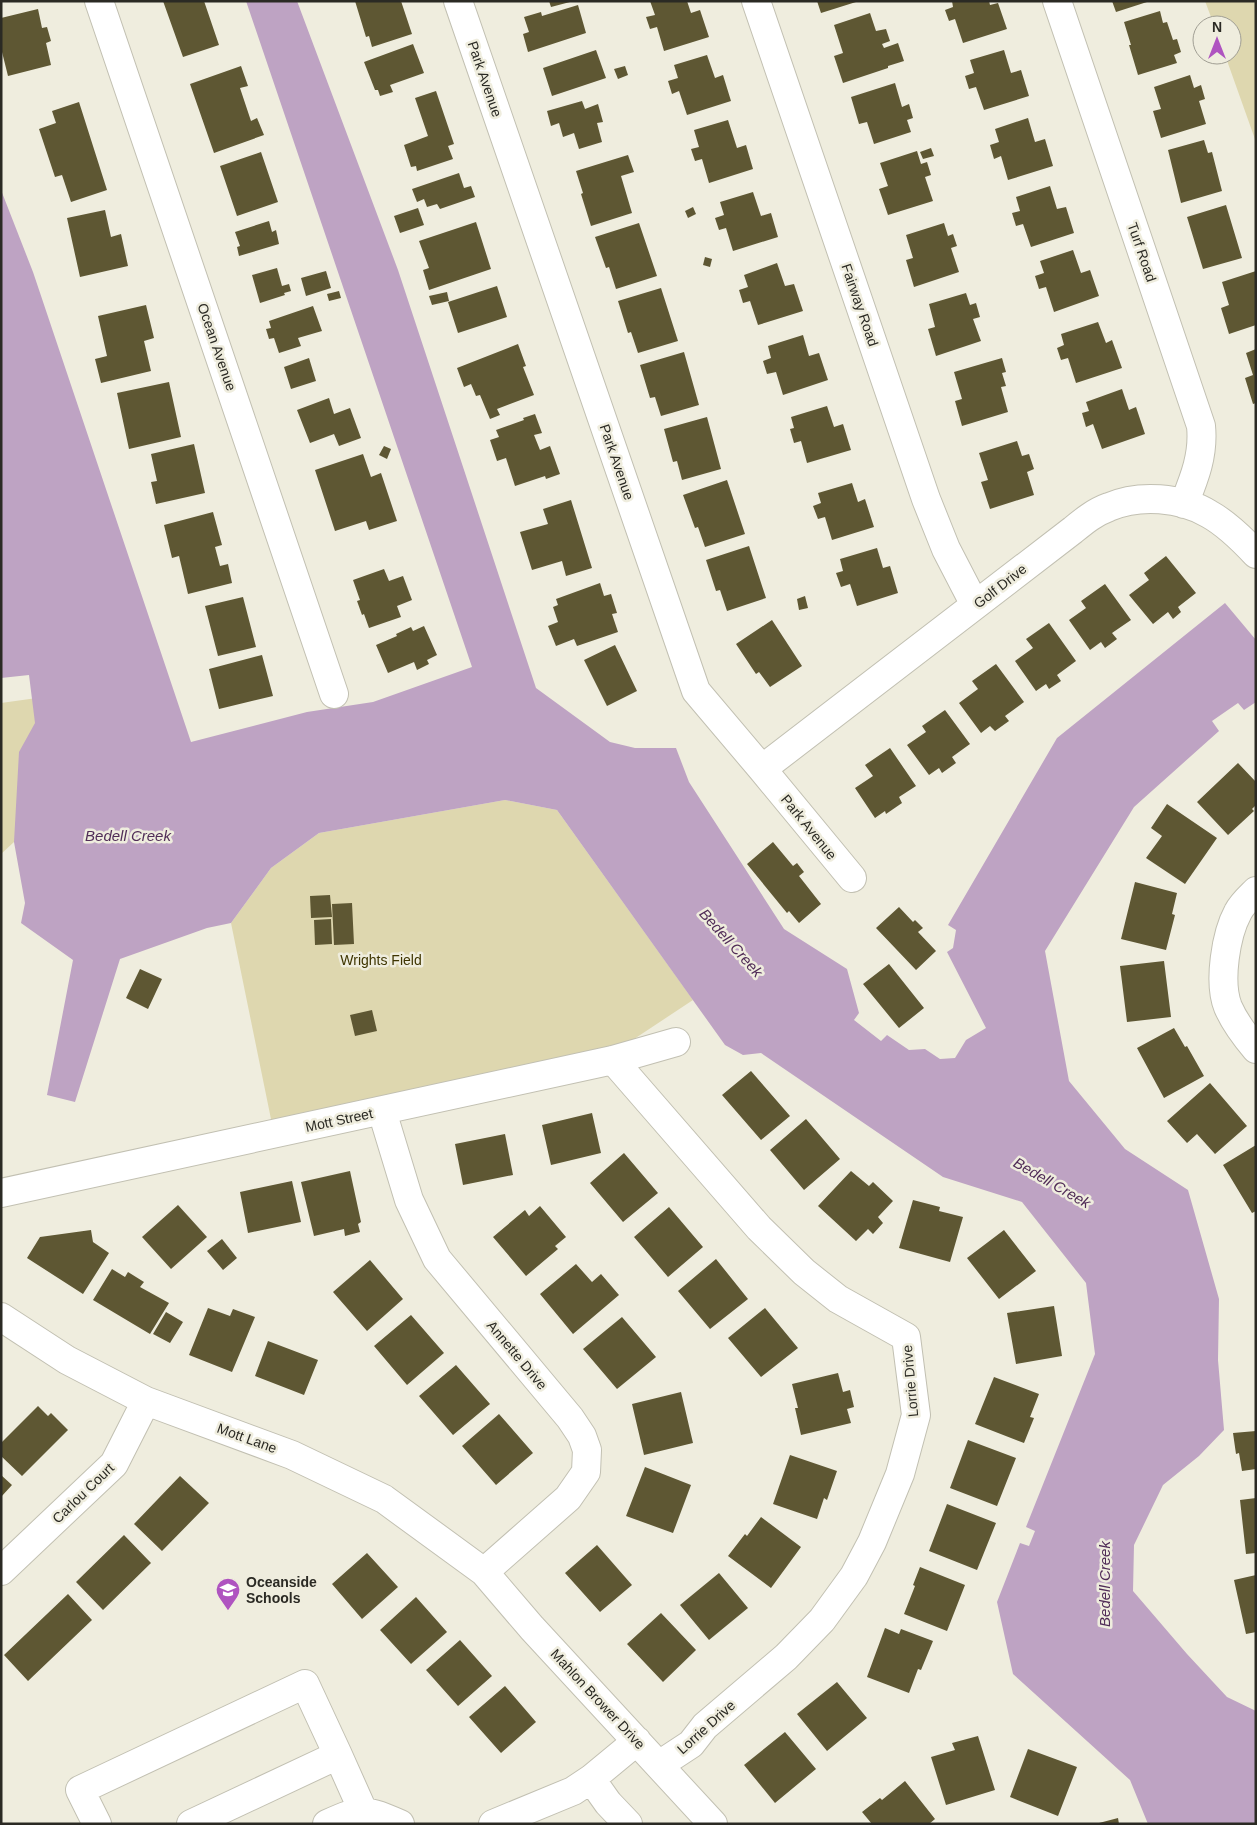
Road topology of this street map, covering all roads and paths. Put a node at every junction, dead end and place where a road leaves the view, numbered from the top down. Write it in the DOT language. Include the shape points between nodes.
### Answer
graph roads {
  1 [pos="99,1"];
  2 [pos="458,1"];
  3 [pos="756,1"];
  4 [pos="1056,1"];
  5 [pos="1184,504"];
  6 [pos="1256,554"];
  7 [pos="975,605"];
  8 [pos="334,694"];
  9 [pos="762,769"];
  10 [pos="852,878"];
  11 [pos="1256,890"];
  12 [pos="676,1042"];
  13 [pos="1256,1049"];
  14 [pos="613,1060"];
  15 [pos="382,1111"];
  16 [pos="1,1193"];
  17 [pos="1,1317"];
  18 [pos="146,1401"];
  19 [pos="1,1571"];
  20 [pos="484,1572"];
  21 [pos="637,1740"];
  22 [pos="338,1755"];
  23 [pos="659,1765"];
  24 [pos="591,1779"];
  25 [pos="363,1811"];
  26 [pos="97,1824"];
  27 [pos="191,1824"];
  28 [pos="327,1824"];
  29 [pos="400,1824"];
  30 [pos="493,1824"];
  31 [pos="628,1824"];
  32 [pos="713,1824"];
  1 -- 8 [label="street, Ocean Avenue"];
  2 -- 9 [label="street, Park Avenue" via="696,691"];
  3 -- 7 [label="street, Fairway Road" via="926,500 946,549"];
  4 -- 5 [label="street, Turf Road" via="1201,426 1200,458"];
  5 -- 6 [label="street, Golf Drive" via="1208,513"];
  5 -- 7 [label="street, Golf Drive" via="1149,499 1121,503 1099,511"];
  7 -- 9 [label="street, Golf Drive"];
  9 -- 10 [label="street, Park Avenue"];
  11 -- 13 [label="street" via="1238,911 1224,952 1224,988 1228,1006 1240,1029"];
  12 -- 14 [label="street, Mott Street"];
  14 -- 15 [label="street, Mott Street"];
  14 -- 23 [label="street, Lorrie Drive" via="759,1228 804,1272 838,1299 906,1337 916,1415 900,1474 872,1542 854,1576 822,1620 786,1657 705,1726 691,1744"];
  15 -- 16 [label="street, Mott Street"];
  15 -- 20 [label="street, Annette Drive" via="409,1200 437,1259 570,1418 587,1450 586,1472 568,1498"];
  17 -- 18 [label="street, Mott Lane" via="67,1360"];
  18 -- 19 [label="street, Carlou Court" via="114,1464"];
  18 -- 20 [label="street, Mott Lane" via="292,1454 384,1499"];
  20 -- 21 [label="street, Mahlon Brower Drive"];
  21 -- 23 [label="street, Mahlon Brower Drive"];
  21 -- 24 [label="street"];
  22 -- 25 [label="street"];
  22 -- 26 [label="street" via="305,1684 80,1790"];
  22 -- 27 [label="street"];
  23 -- 32 [label="street, Mahlon Brower Drive"];
  24 -- 30 [label="street" via="572,1791"];
  24 -- 31 [label="street"];
  25 -- 28 [label="street"];
  25 -- 29 [label="street"];
}
